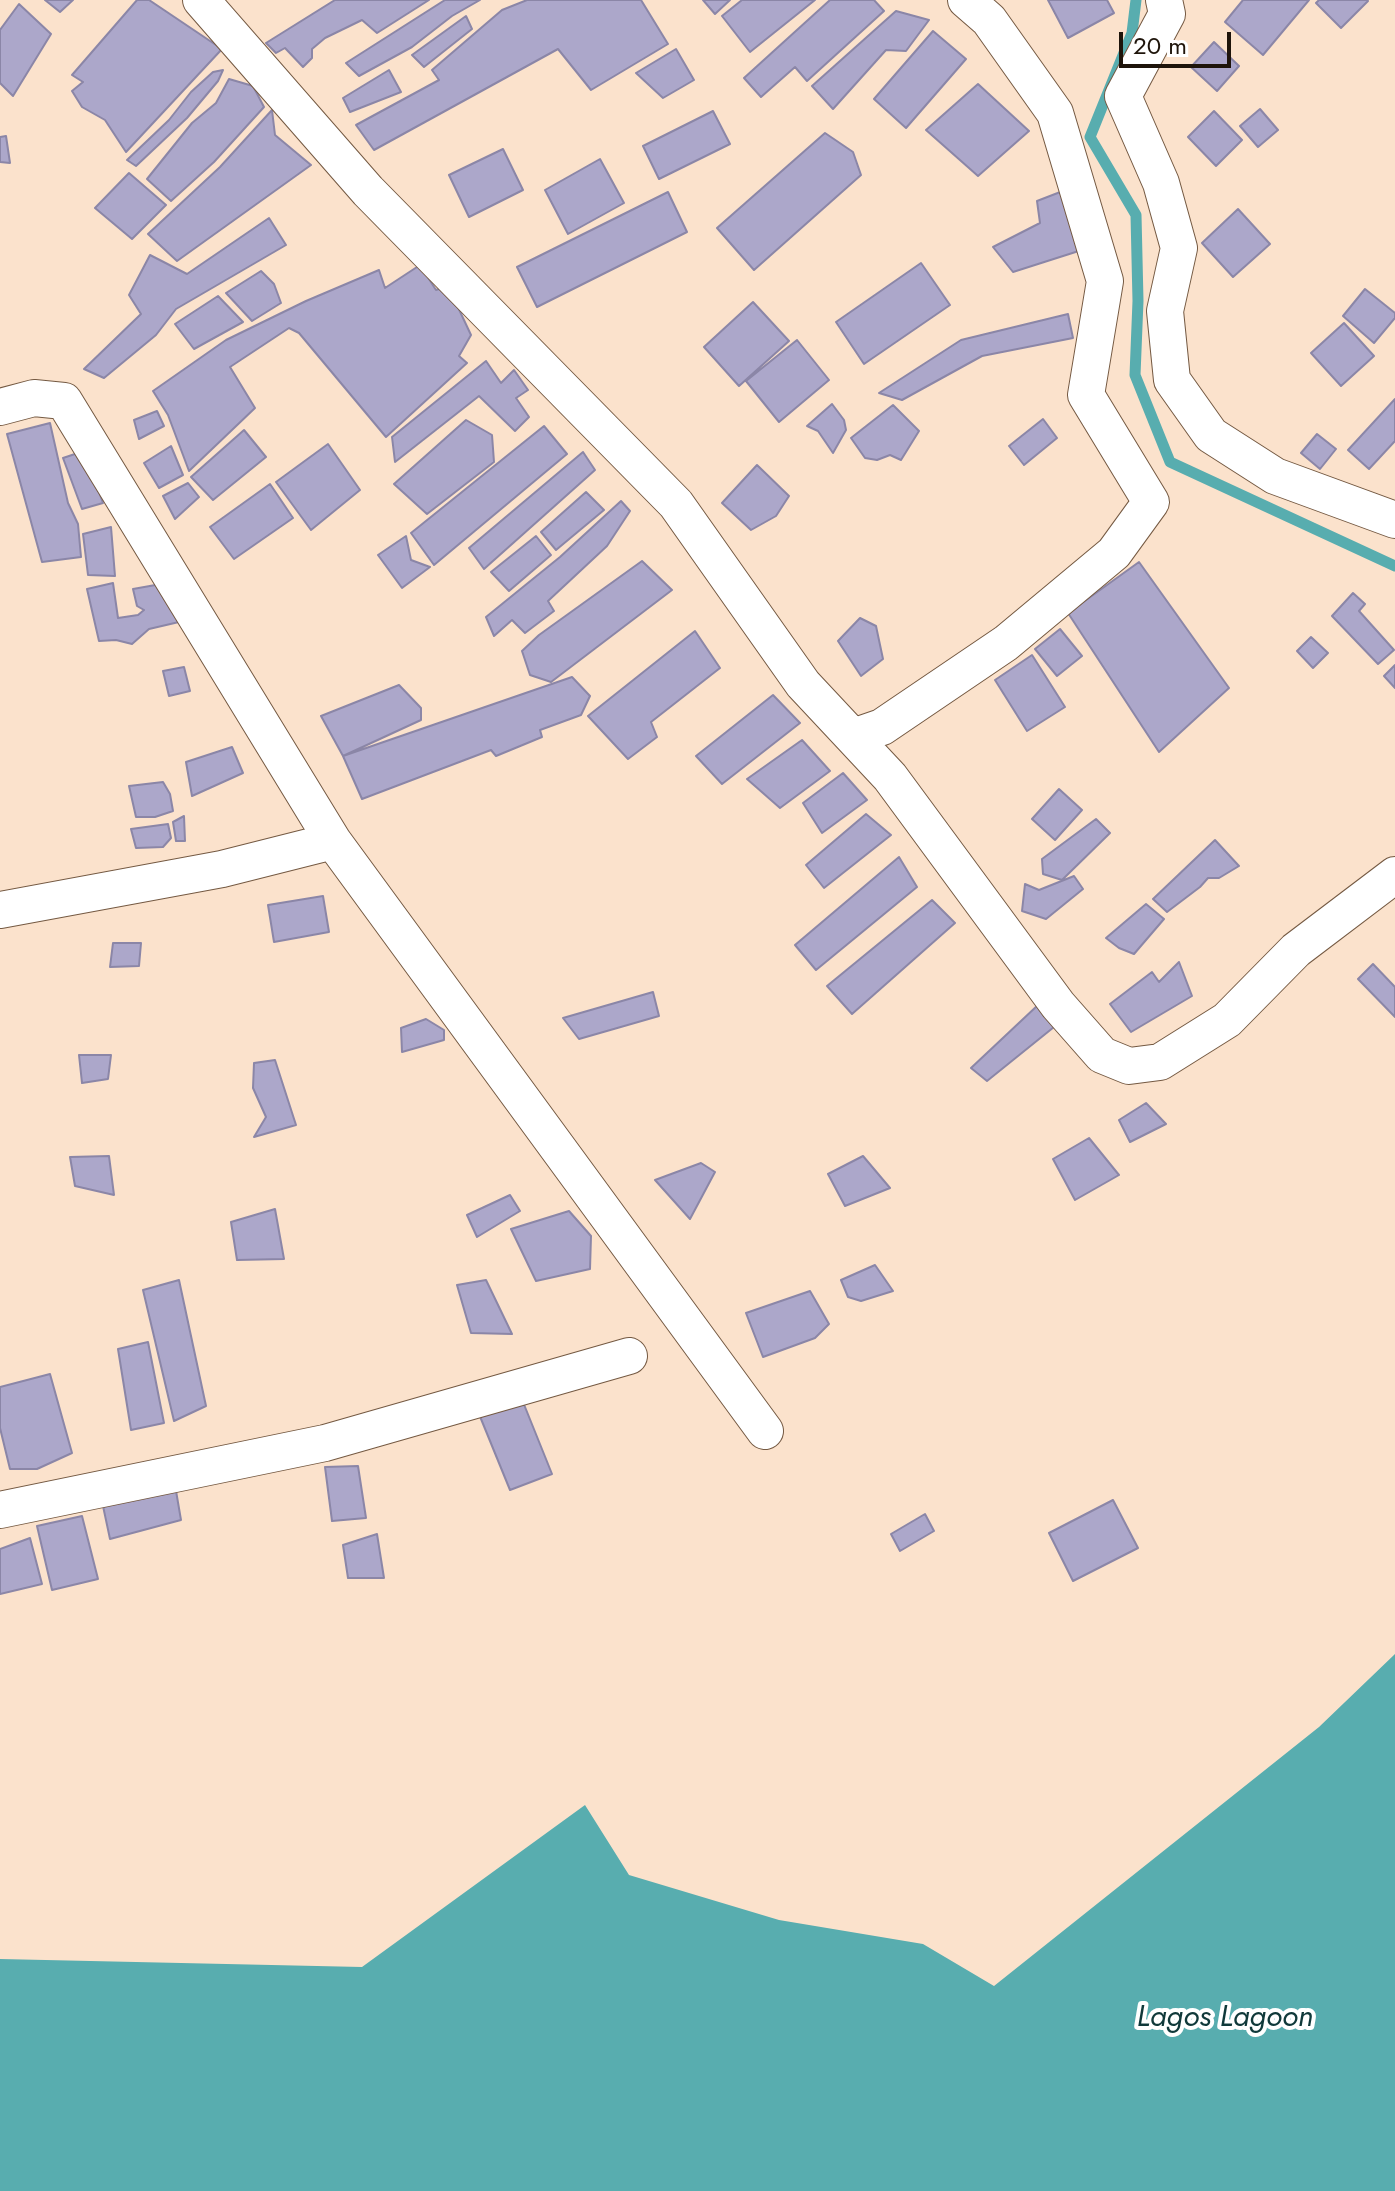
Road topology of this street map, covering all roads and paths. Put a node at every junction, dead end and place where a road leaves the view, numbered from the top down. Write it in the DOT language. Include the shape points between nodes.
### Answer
graph roads {
  1 [pos="201,0"];
  2 [pos="966,0"];
  3 [pos="1164,0"];
  4 [pos="0,407"];
  5 [pos="1395,520"];
  6 [pos="853,737"];
  7 [pos="333,841"];
  8 [pos="1395,875"];
  9 [pos="0,910"];
  10 [pos="629,1356"];
  11 [pos="765,1431"];
  12 [pos="0,1510"];
  1 -- 6 [label="street" via="368,191 676,504 803,684"];
  2 -- 6 [label="street" via="989,20 1055,113 1105,281 1086,395 1151,502 1114,553 1006,643 882,727"];
  3 -- 5 [label="street" via="1167,14 1123,96 1161,183 1179,248 1165,311 1172,380 1211,435 1275,476"];
  4 -- 7 [label="street" via="34,398 64,401"];
  6 -- 8 [label="street" via="890,777 1058,1005 1102,1055 1129,1066 1160,1062 1227,1020 1296,950"];
  7 -- 9 [label="street" via="222,869"];
  7 -- 11 [label="street"];
  10 -- 12 [label="street" via="325,1443"];
}
